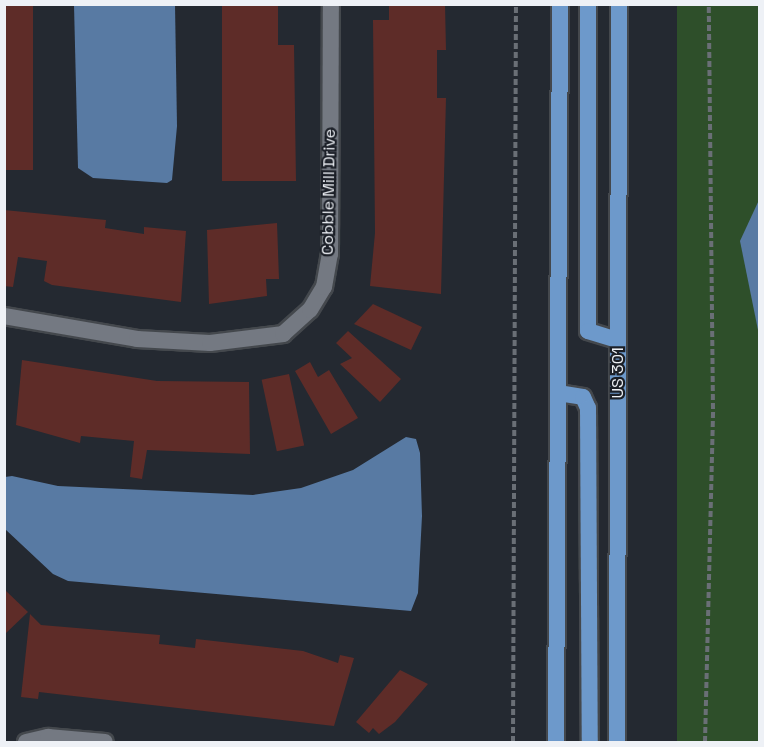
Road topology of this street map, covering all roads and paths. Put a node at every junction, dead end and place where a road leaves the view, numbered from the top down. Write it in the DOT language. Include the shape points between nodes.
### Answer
graph roads {
  1 [pos="330,4"];
  2 [pos="516,4"];
  3 [pos="560,4"];
  4 [pos="588,4"];
  5 [pos="619,4"];
  6 [pos="709,4"];
  7 [pos="4,316"];
  8 [pos="618,340"];
  9 [pos="558,393"];
  10 [pos="26,742"];
  11 [pos="105,742"];
  12 [pos="513,742"];
  13 [pos="556,742"];
  14 [pos="590,742"];
  15 [pos="617,742"];
  16 [pos="705,742"];
  1 -- 7 [label="street, Cobble Mill Drive" via="330,254 324,286 310,310 283,334 210,343 137,339"];
  2 -- 12 [label="path"];
  3 -- 9 [label="main road"];
  4 -- 8 [label="main road" via="588,331"];
  5 -- 8 [label="main road, US 301 / US 301"];
  6 -- 16 [label="path" via="713,409"];
  8 -- 15 [label="main road, US 301 / US 301"];
  9 -- 13 [label="main road"];
  9 -- 14 [label="main road" via="583,397 588,408"];
  10 -- 11 [label="street" via="48,737"];
}
